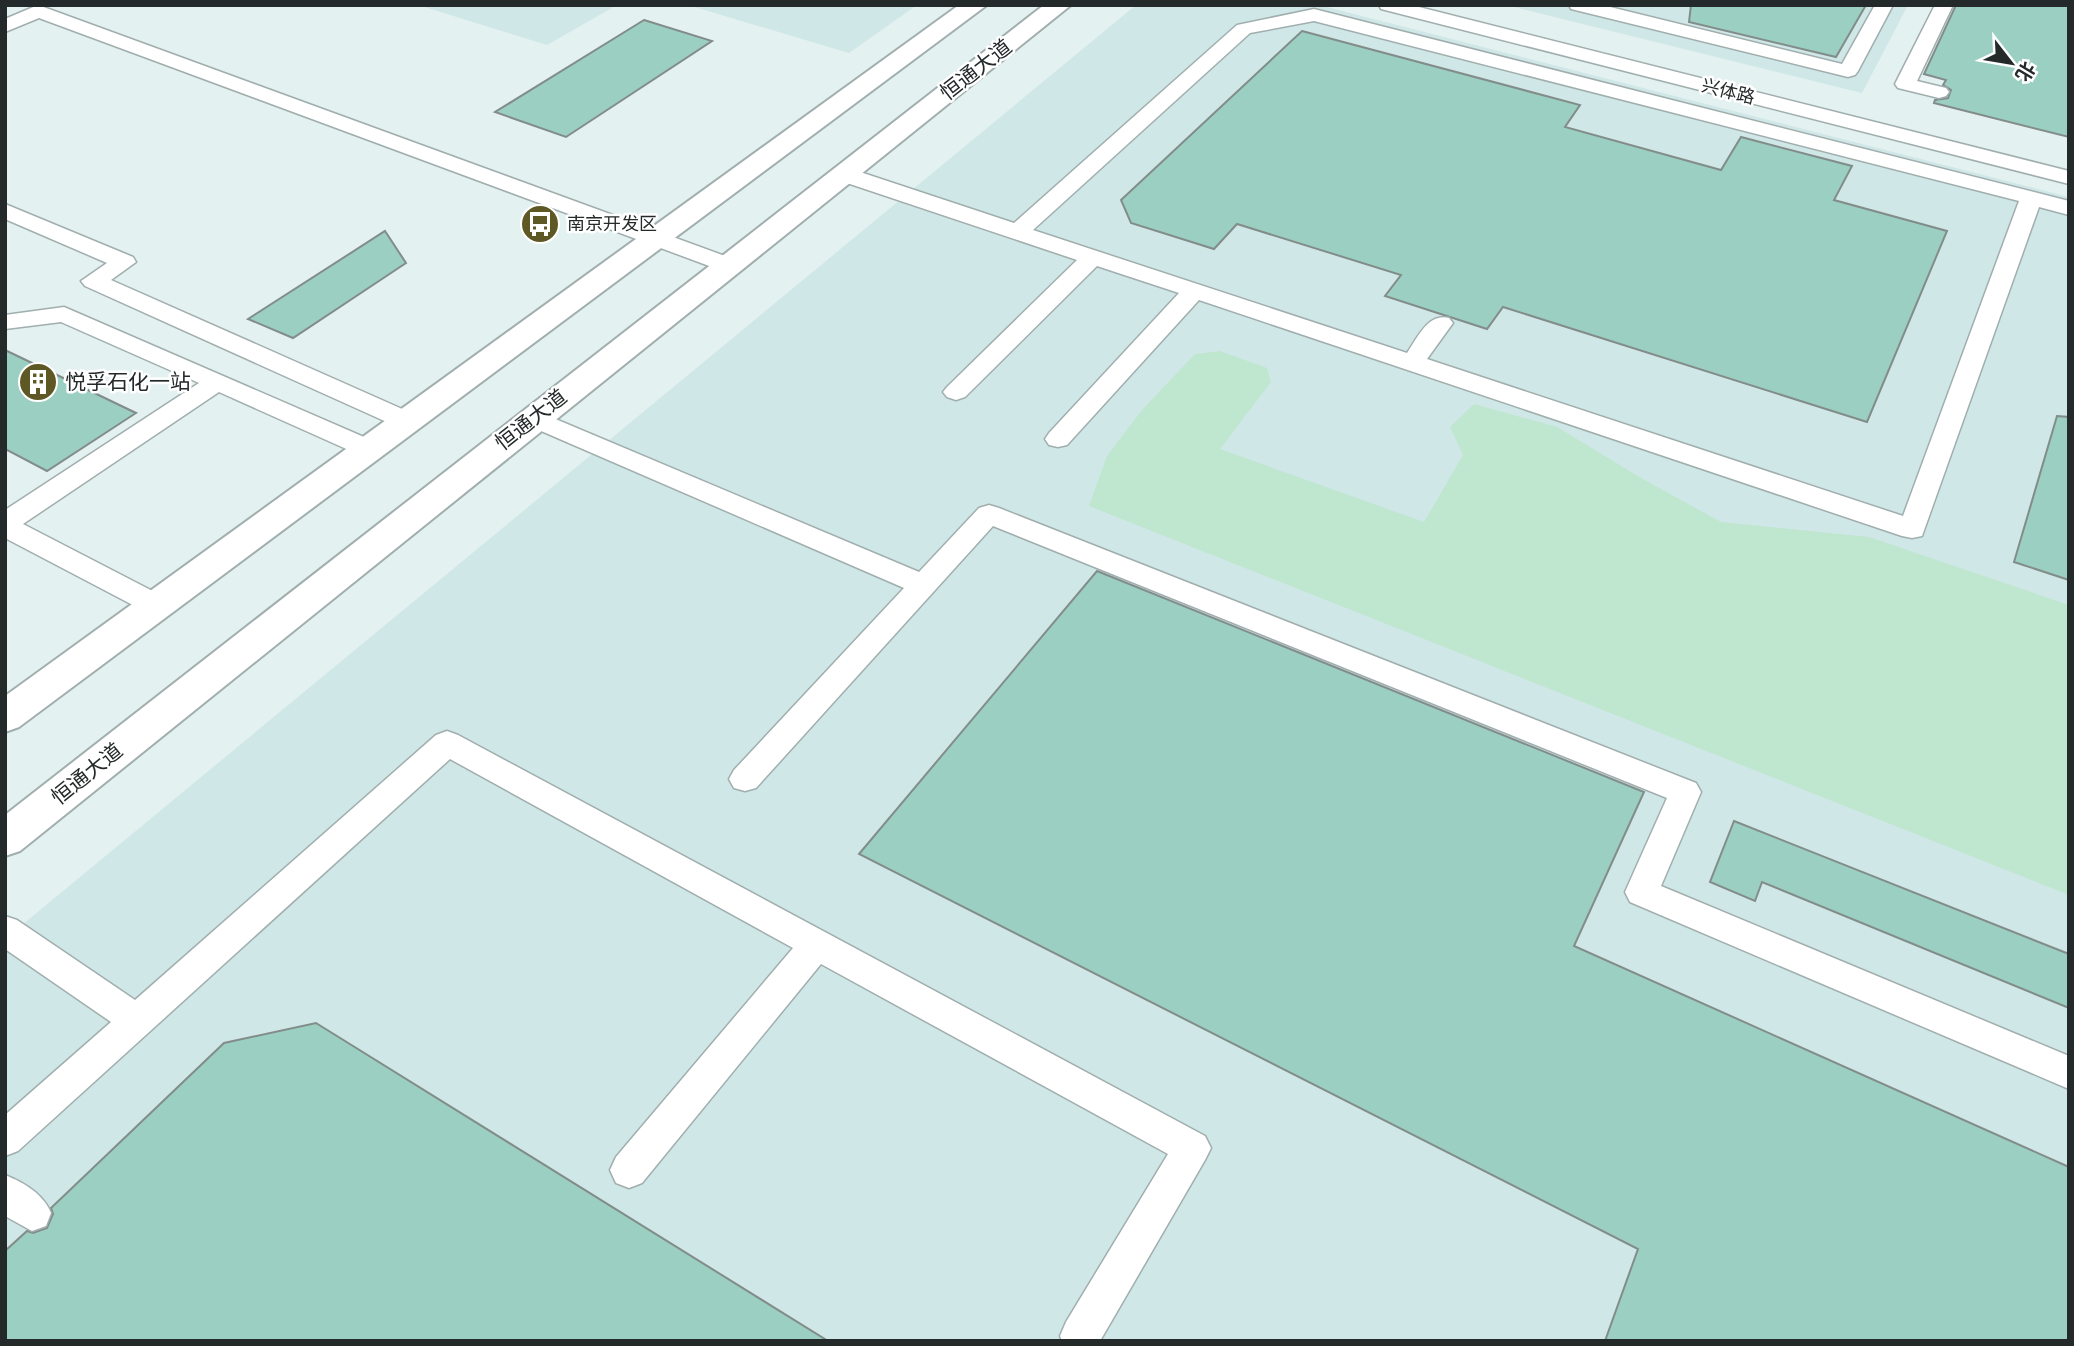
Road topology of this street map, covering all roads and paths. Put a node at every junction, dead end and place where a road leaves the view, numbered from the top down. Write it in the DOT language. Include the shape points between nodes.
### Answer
graph roads {
  1 [pos="975,5"];
  2 [pos="1059,5"];
  3 [pos="1388,5"];
  4 [pos="1578,5"];
  5 [pos="1884,5"];
  6 [pos="1944,5"];
  7 [pos="5,26"];
  8 [pos="1939,92"];
  9 [pos="843,174"];
  10 [pos="2069,178"];
  11 [pos="2031,198"];
  12 [pos="2069,208"];
  13 [pos="5,211"];
  14 [pos="1017,232"];
  15 [pos="657,239"];
  16 [pos="1093,257"];
  17 [pos="729,265"];
  18 [pos="1194,291"];
  19 [pos="5,322"];
  20 [pos="1441,323"];
  21 [pos="1412,363"];
  22 [pos="217,382"];
  23 [pos="957,392"];
  24 [pos="534,418"];
  25 [pos="409,422"];
  26 [pos="1058,439"];
  27 [pos="371,450"];
  28 [pos="5,524"];
  29 [pos="924,585"];
  30 [pos="158,606"];
  31 [pos="5,718"];
  32 [pos="745,779"];
  33 [pos="5,839"];
  34 [pos="5,930"];
  35 [pos="817,944"];
  36 [pos="137,1021"];
  37 [pos="2069,1073"];
  38 [pos="5,1139"];
  39 [pos="629,1170"];
  40 [pos="1080,1336"];
  1 -- 15 [label="main road"];
  2 -- 9 [label="main road, 恒通大道"];
  3 -- 10 [label="lane, 兴体路"];
  4 -- 5 [label="lane" via="1847,71"];
  6 -- 8 [label="lane" via="1905,84"];
  7 -- 15 [label="lane" via="38,11"];
  9 -- 14 [label="lane"];
  9 -- 17 [label="main road, 恒通大道"];
  11 -- 12 [label="lane"];
  11 -- 14 [label="lane" via="1314,15 1244,29"];
  11 -- 21 [label="lane" via="1912,529"];
  13 -- 25 [label="lane" via="125,262 93,281"];
  14 -- 16 [label="lane"];
  15 -- 17 [label="lane"];
  15 -- 25 [label="main road"];
  16 -- 18 [label="lane"];
  16 -- 23 [label="lane"];
  17 -- 24 [label="main road, 恒通大道"];
  18 -- 21 [label="lane"];
  18 -- 26 [label="lane"];
  19 -- 22 [label="lane" via="64,314"];
  20 -- 21 [label="lane"];
  22 -- 27 [label="lane"];
  22 -- 28 [label="lane"];
  24 -- 29 [label="lane"];
  24 -- 33 [label="main road, 恒通大道"];
  25 -- 27 [label="main road"];
  27 -- 30 [label="main road"];
  28 -- 30 [label="lane"];
  29 -- 32 [label="lane"];
  29 -- 37 [label="lane" via="989,514 1685,792 1642,892"];
  30 -- 31 [label="main road"];
  34 -- 36 [label="lane"];
  35 -- 36 [label="lane" via="447,744"];
  35 -- 39 [label="lane"];
  35 -- 40 [label="lane" via="1192,1148"];
  36 -- 38 [label="lane"];
}
